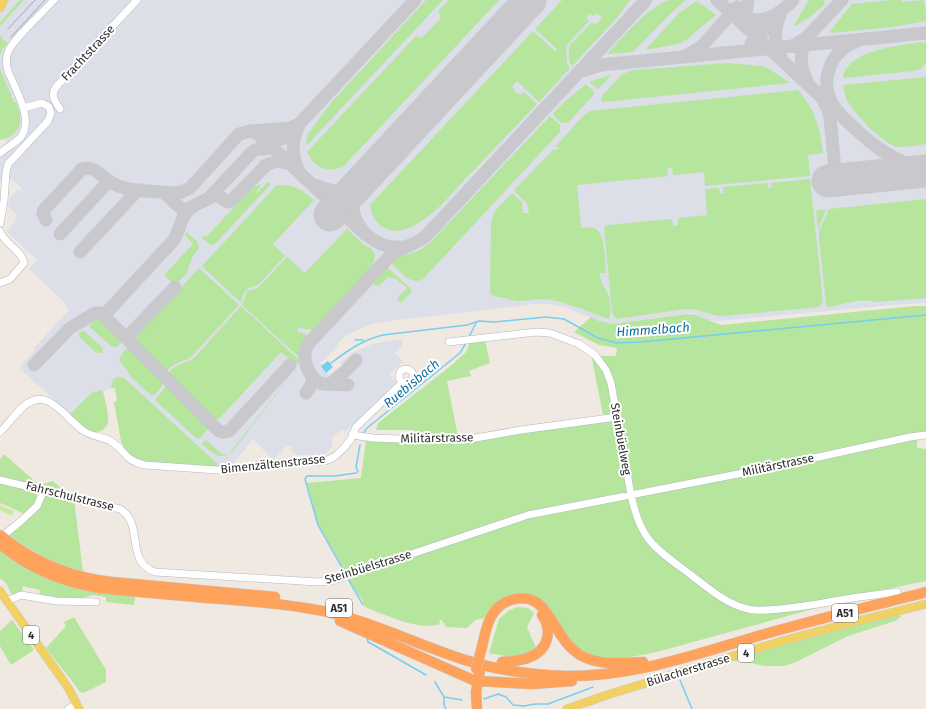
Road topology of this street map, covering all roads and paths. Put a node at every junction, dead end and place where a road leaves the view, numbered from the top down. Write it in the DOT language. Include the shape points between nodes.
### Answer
graph roads {
  1 [pos="4,0"];
  2 [pos="54,0"];
  3 [pos="137,0"];
  4 [pos="0,8"];
  5 [pos="24,108"];
  6 [pos="60,109"];
  7 [pos="1,150"];
  8 [pos="0,223"];
  9 [pos="0,231"];
  10 [pos="0,283"];
  11 [pos="449,342"];
  12 [pos="403,382"];
  13 [pos="618,417"];
  14 [pos="0,432"];
  15 [pos="352,435"];
  16 [pos="926,435"];
  17 [pos="0,480"];
  18 [pos="44,490"];
  19 [pos="631,495"];
  20 [pos="132,525"];
  21 [pos="1,541"];
  22 [pos="926,585"];
  23 [pos="0,591"];
  24 [pos="896,592"];
  25 [pos="926,592"];
  26 [pos="7,601"];
  27 [pos="96,602"];
  28 [pos="926,604"];
  29 [pos="296,606"];
  30 [pos="484,647"];
  31 [pos="502,662"];
  32 [pos="644,665"];
  33 [pos="476,680"];
  34 [pos="78,706"];
  35 [pos="68,709"];
  36 [pos="472,709"];
  37 [pos="477,709"];
  38 [pos="567,709"];
  1 -- 4 [label="main road"];
  2 -- 5 [label="street" via="8,52 6,64"];
  3 -- 6 [label="street, Frachtstrasse" via="56,87 53,97"];
  5 -- 7 [label="street" via="26,117 20,137"];
  5 -- 8 [label="street" via="42,103 49,107 50,115 48,121 8,164"];
  9 -- 10 [label="street" via="24,263 10,280"];
  11 -- 13 [label="street, Steinbüelweg" via="544,332 567,339 595,355 606,370"];
  12 -- 15 [label="street, Bimenzältenstrasse" via="362,420"];
  13 -- 15 [label="street, Militärstrasse" via="464,440 422,437 373,438"];
  13 -- 19 [label="street, Steinbüelweg"];
  14 -- 15 [label="street, Bimenzältenstrasse" via="30,401 47,400 85,432 112,442 136,463 225,471 237,471 264,464 325,461 343,449"];
  16 -- 19 [label="street, Militärstrasse"];
  17 -- 18 [label="street, Fahrschulstrasse"];
  18 -- 20 [label="street, Fahrschulstrasse" via="117,507 130,517"];
  18 -- 21 [label="street" via="37,506"];
  19 -- 20 [label="street, Steinbüelstrasse" via="528,515 331,581 317,582 155,572 143,565 138,557"];
  19 -- 24 [label="street, Steinbüelweg" via="641,528 660,552 729,602 748,610 814,605"];
  21 -- 29 [label="highway, A51" via="16,557 42,571 87,586"];
  21 -- 31 [label="highway, A51" via="43,564 86,579 269,596 320,604 370,617 458,650"];
  22 -- 24 [label="highway, A51"];
  23 -- 26 [label="main road, 4"];
  24 -- 32 [label="highway, A51" via="663,657"];
  25 -- 32 [label="highway, A51" via="795,626 672,662"];
  26 -- 27 [label="street" via="20,595 56,601"];
  26 -- 34 [label="main road, 4"];
  28 -- 38 [label="main road, Bülacherstrasse / 4" via="782,641"];
  29 -- 32 [label="highway, A51" via="356,620 466,660 514,671 580,676 620,672"];
  29 -- 33 [label="highway" via="356,628"];
  30 -- 31 [label="highway" via="494,622 504,610 521,604 538,611 548,627 548,637 543,648 531,657"];
  30 -- 32 [label="highway" via="488,623 497,608 515,599 524,599 544,608 565,641 585,657 597,662"];
  30 -- 33 [label="highway, bridge"];
  31 -- 32 [label="highway, A51" via="542,668 579,669"];
  32 -- 33 [label="highway" via="614,675 556,683"];
  33 -- 36 [label="highway" via="471,694"];
  33 -- 37 [label="highway"];
  34 -- 35 [label="street"];
}
